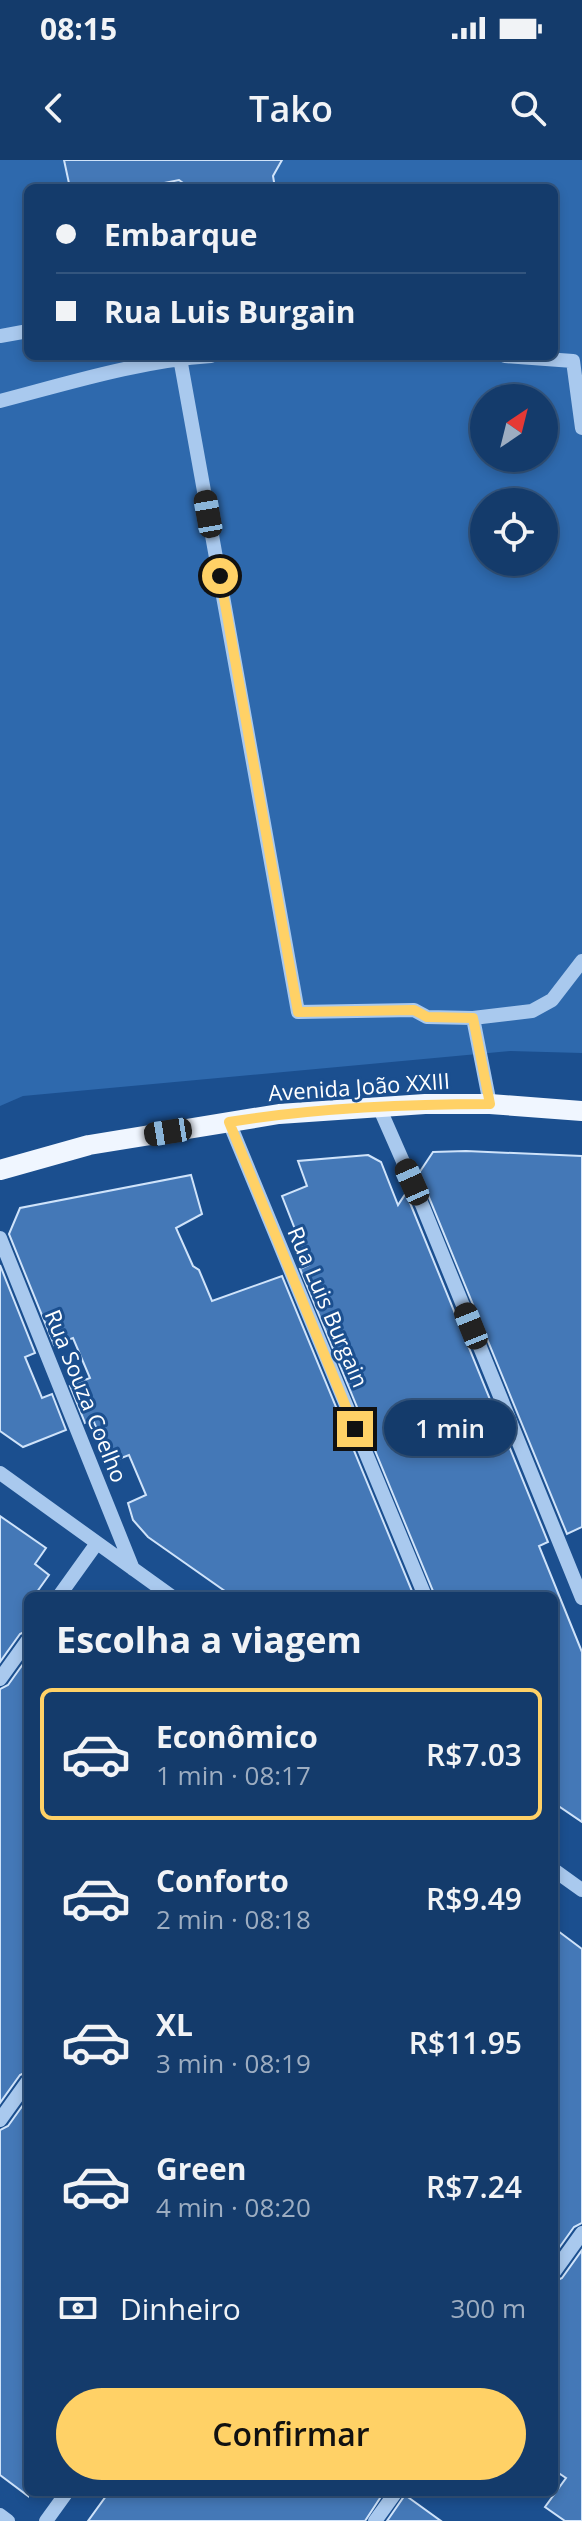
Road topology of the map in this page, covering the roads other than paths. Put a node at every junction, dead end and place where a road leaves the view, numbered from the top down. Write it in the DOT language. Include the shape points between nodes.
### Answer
graph roads {
  1 [pos="24,332"];
  2 [pos="0,336"];
  3 [pos="154,360"];
  4 [pos="180,360"];
  5 [pos="558,360"];
  6 [pos="116,363"];
  7 [pos="0,401"];
  8 [pos="582,428"];
  9 [pos="582,961"];
  10 [pos="473,1018"];
  11 [pos="490,1104"];
  12 [pos="379,1107"];
  13 [pos="582,1111"];
  14 [pos="229,1122"];
  15 [pos="0,1170"];
  16 [pos="0,1238"];
  17 [pos="0,1473"];
  18 [pos="97,1543"];
  19 [pos="133,1569"];
  20 [pos="62,1592"];
  21 [pos="165,1592"];
  22 [pos="423,1592"];
  23 [pos="582,1598"];
  24 [pos="24,1646"];
  25 [pos="0,1679"];
  26 [pos="558,1873"];
  27 [pos="582,1890"];
  28 [pos="24,2087"];
  29 [pos="0,2120"];
  30 [pos="582,2233"];
  31 [pos="558,2266"];
  32 [pos="64,2496"];
  33 [pos="393,2496"];
  34 [pos="0,2515"];
  35 [pos="8,2521"];
  36 [pos="46,2521"];
  37 [pos="375,2521"];
  1 -- 2 [label="street"];
  3 -- 6 [label="street"];
  4 -- 10 [label="street" via="298,1012 414,1010 427,1017"];
  5 -- 8 [label="street" via="573,361"];
  6 -- 7 [label="street"];
  9 -- 10 [label="street" via="552,1000 532,1011"];
  10 -- 11 [label="street"];
  11 -- 12 [label="main road, Avenida João XXIII"];
  11 -- 13 [label="main road, Avenida João XXIII"];
  12 -- 14 [label="main road, Avenida João XXIII"];
  12 -- 23 [label="street"];
  14 -- 15 [label="main road, Avenida João XXIII" via="89,1145"];
  14 -- 22 [label="street, Rua Luis Burgain"];
  16 -- 19 [label="street, Rua Souza Coelho"];
  17 -- 18 [label="street"];
  18 -- 19 [label="street"];
  18 -- 20 [label="street"];
  19 -- 21 [label="street"];
  24 -- 25 [label="street"];
  26 -- 27 [label="street"];
  28 -- 29 [label="street"];
  30 -- 31 [label="street"];
  32 -- 36 [label="street"];
  33 -- 37 [label="street"];
  34 -- 35 [label="street"];
}
